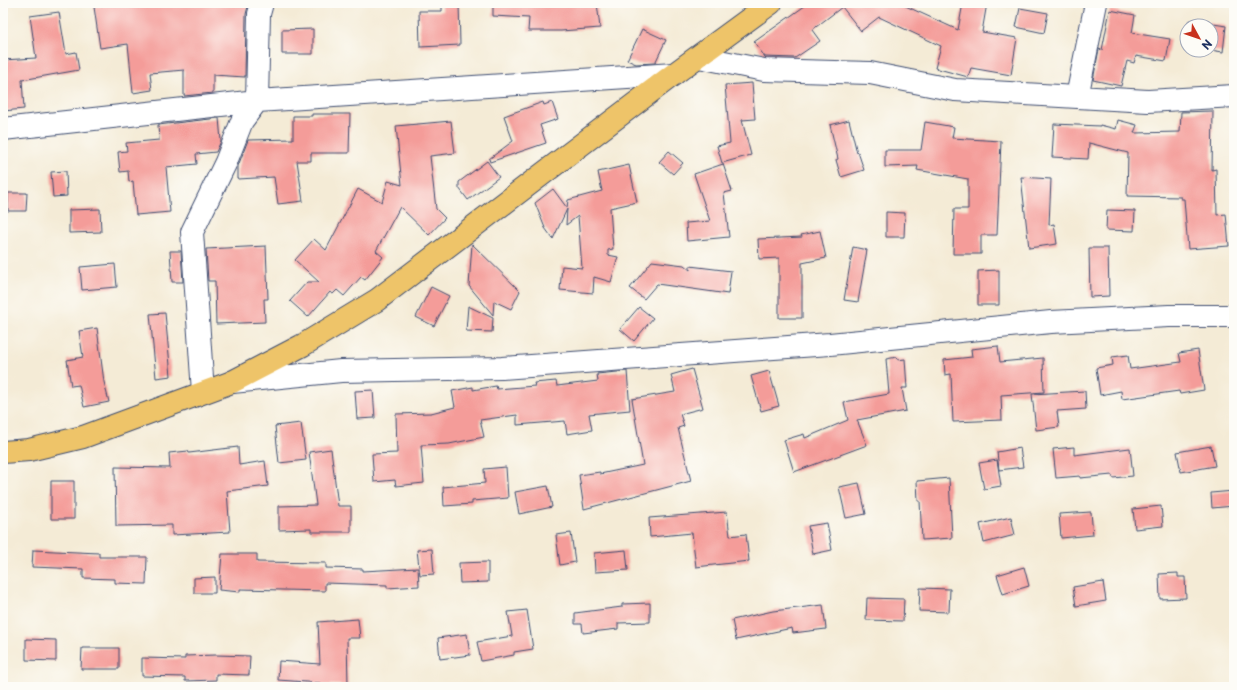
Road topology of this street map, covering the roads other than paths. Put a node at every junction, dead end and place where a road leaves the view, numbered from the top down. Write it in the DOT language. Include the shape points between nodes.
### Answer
graph roads {
  1 [pos="262,3"];
  2 [pos="771,3"];
  3 [pos="1096,3"];
  4 [pos="699,57"];
  5 [pos="674,74"];
  6 [pos="1234,96"];
  7 [pos="1077,97"];
  8 [pos="257,102"];
  9 [pos="3,129"];
  10 [pos="1234,316"];
  11 [pos="232,382"];
  12 [pos="203,392"];
  13 [pos="3,452"];
  1 -- 8 [label="street" via="259,14"];
  2 -- 4 [label="highway"];
  3 -- 7 [label="street"];
  4 -- 5 [label="highway"];
  4 -- 7 [label="street" via="764,70 870,73 955,90"];
  5 -- 8 [label="street"];
  5 -- 11 [label="highway" via="377,300 303,345"];
  6 -- 7 [label="street" via="1148,101"];
  8 -- 9 [label="street"];
  8 -- 12 [label="street" via="242,121 226,162 192,232"];
  10 -- 11 [label="street" via="1169,316 1051,322 830,344 502,368 341,372"];
  11 -- 12 [label="highway"];
  12 -- 13 [label="highway" via="83,437 29,450"];
}
